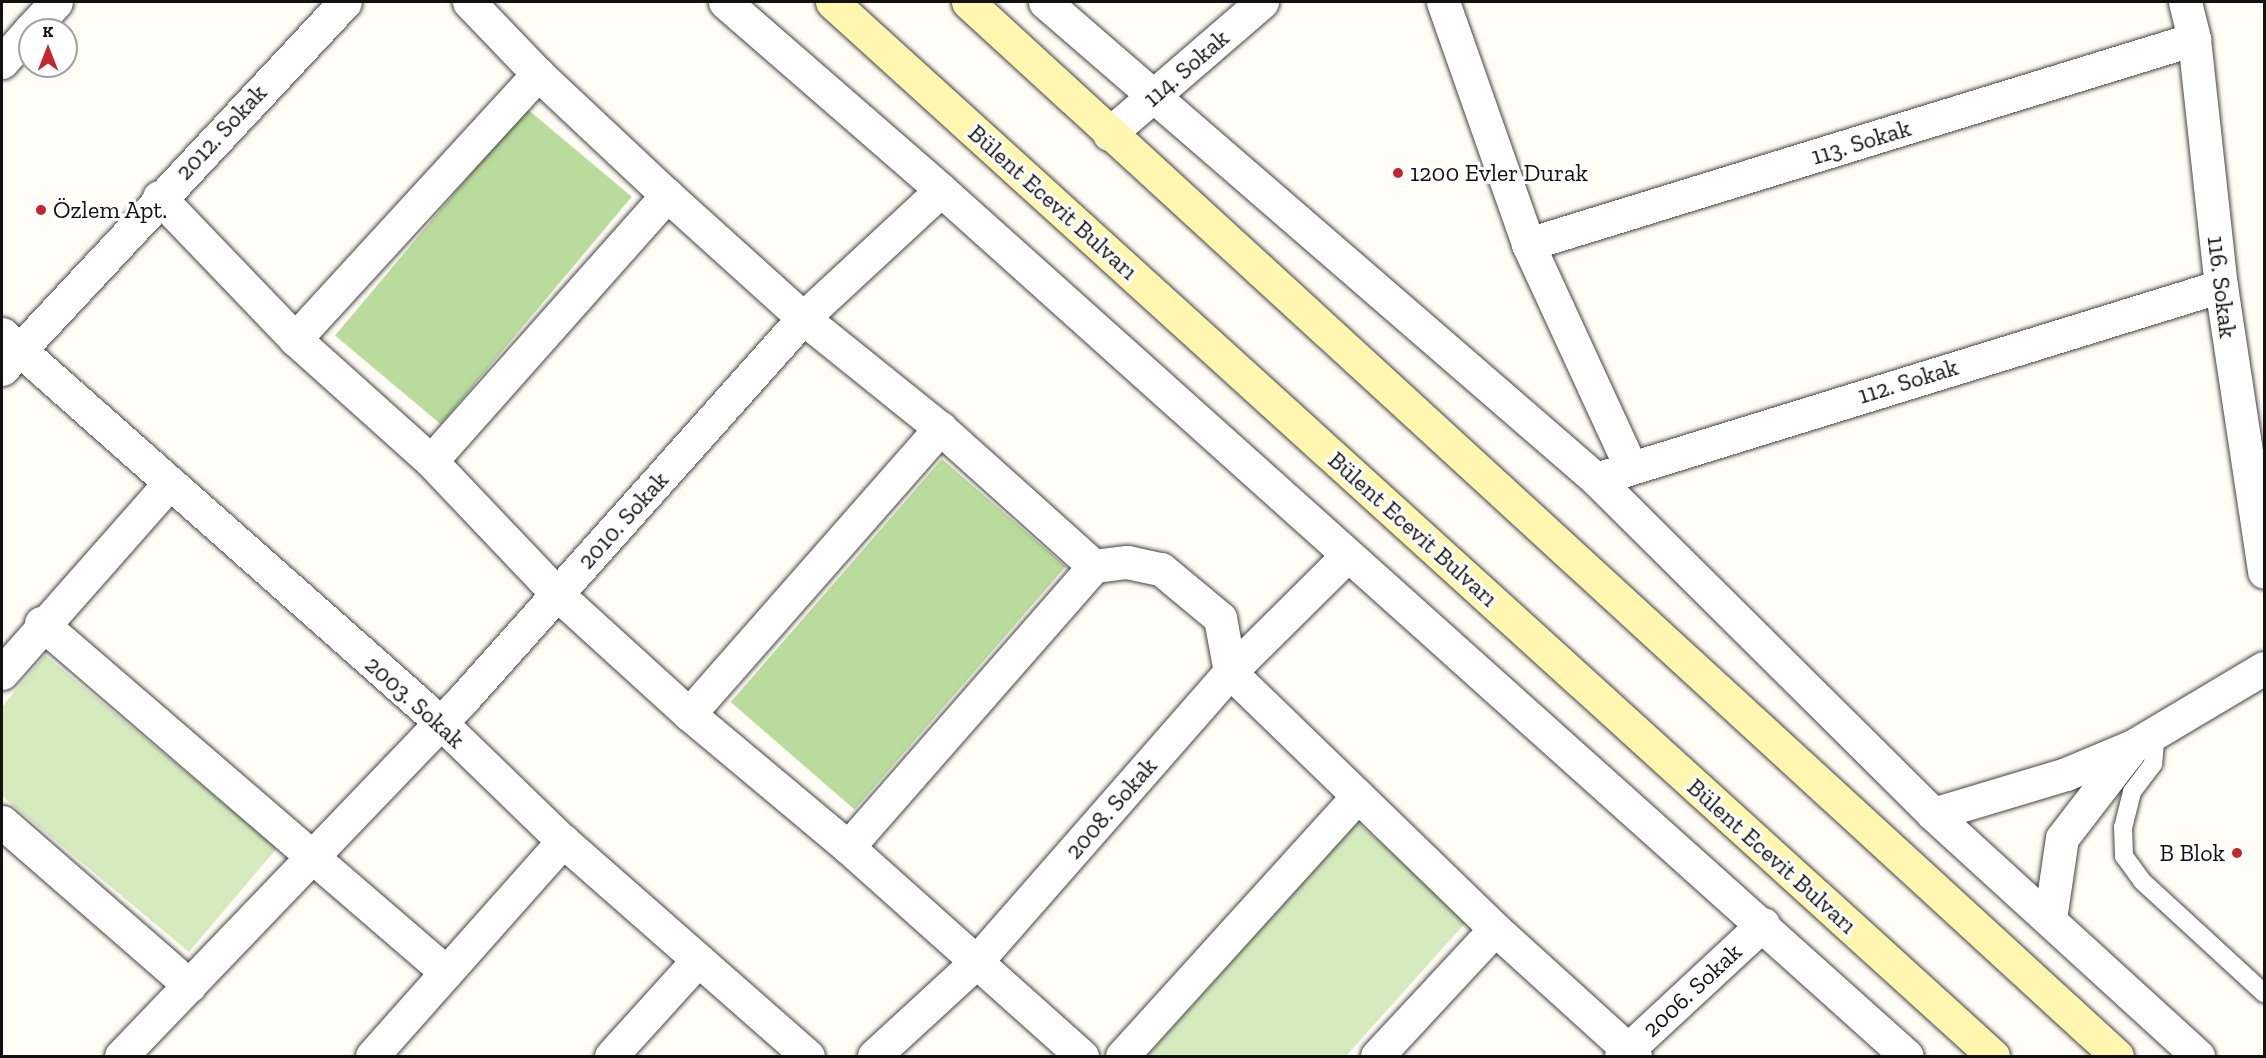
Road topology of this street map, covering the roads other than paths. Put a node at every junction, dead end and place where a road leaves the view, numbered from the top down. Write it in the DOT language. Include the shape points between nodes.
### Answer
graph roads {
  1 [pos="56,2"];
  2 [pos="345,2"];
  3 [pos="469,2"];
  4 [pos="725,2"];
  5 [pos="832,2"];
  6 [pos="968,2"];
  7 [pos="1045,2"];
  8 [pos="1262,2"];
  9 [pos="1443,2"];
  10 [pos="2185,2"];
  11 [pos="41,18"];
  12 [pos="2194,39"];
  13 [pos="18,44"];
  14 [pos="2,62"];
  15 [pos="538,74"];
  16 [pos="1154,98"];
  17 [pos="1109,134"];
  18 [pos="941,190"];
  19 [pos="667,195"];
  20 [pos="159,197"];
  21 [pos="1528,244"];
  22 [pos="2221,286"];
  23 [pos="803,318"];
  24 [pos="295,339"];
  25 [pos="7,351"];
  26 [pos="940,428"];
  27 [pos="431,461"];
  28 [pos="1630,466"];
  29 [pos="1596,478"];
  30 [pos="168,485"];
  31 [pos="1346,557"];
  32 [pos="1094,566"];
  33 [pos="2265,572"];
  34 [pos="557,594"];
  35 [pos="42,623"];
  36 [pos="2265,668"];
  37 [pos="1230,672"];
  38 [pos="2,673"];
  39 [pos="689,714"];
  40 [pos="440,722"];
  41 [pos="2144,738"];
  42 [pos="1358,796"];
  43 [pos="1933,814"];
  44 [pos="2,822"];
  45 [pos="563,841"];
  46 [pos="848,847"];
  47 [pos="313,858"];
  48 [pos="2050,919"];
  49 [pos="1762,924"];
  50 [pos="1495,929"];
  51 [pos="698,960"];
  52 [pos="975,963"];
  53 [pos="446,972"];
  54 [pos="190,986"];
  55 [pos="2265,993"];
  56 [pos="1628,1054"];
  57 [pos="121,1056"];
  58 [pos="372,1056"];
  59 [pos="611,1056"];
  60 [pos="808,1056"];
  61 [pos="874,1056"];
  62 [pos="1082,1056"];
  63 [pos="1122,1056"];
  64 [pos="1377,1056"];
  65 [pos="1907,1056"];
  66 [pos="1994,1056"];
  67 [pos="2116,1056"];
  68 [pos="2198,1056"];
  1 -- 11 [label="street"];
  2 -- 20 [label="street, 2012. Sokak"];
  3 -- 15 [label="street"];
  4 -- 18 [label="street"];
  5 -- 66 [label="main road, Bülent Ecevit Bulvarı"];
  6 -- 17 [label="main road"];
  7 -- 16 [label="street"];
  8 -- 16 [label="street, 114. Sokak"];
  9 -- 21 [label="street"];
  10 -- 12 [label="street, 116. Sokak"];
  12 -- 21 [label="street, 113. Sokak"];
  12 -- 22 [label="street, 116. Sokak"];
  13 -- 14 [label="street"];
  15 -- 19 [label="street"];
  15 -- 24 [label="street"];
  16 -- 17 [label="street, 114. Sokak"];
  16 -- 29 [label="street"];
  17 -- 67 [label="main road"];
  18 -- 23 [label="street, 2010. Sokak"];
  18 -- 31 [label="street"];
  19 -- 23 [label="street"];
  19 -- 27 [label="street"];
  20 -- 24 [label="street"];
  20 -- 25 [label="street, 2012. Sokak"];
  21 -- 28 [label="street"];
  22 -- 28 [label="street, 112. Sokak"];
  22 -- 33 [label="street, 116. Sokak"];
  23 -- 26 [label="street"];
  23 -- 34 [label="street, 2010. Sokak"];
  24 -- 27 [label="street"];
  25 -- 30 [label="street, 2003. Sokak"];
  26 -- 32 [label="street"];
  26 -- 39 [label="street"];
  27 -- 34 [label="street"];
  28 -- 29 [label="street, 112. Sokak"];
  29 -- 43 [label="street"];
  30 -- 35 [label="street"];
  30 -- 40 [label="street, 2003. Sokak"];
  31 -- 37 [label="street, 2008. Sokak"];
  31 -- 49 [label="street"];
  32 -- 37 [label="street" via="1127,562 1161,569 1220,618"];
  32 -- 46 [label="street"];
  34 -- 39 [label="street"];
  34 -- 40 [label="street, 2010. Sokak"];
  35 -- 38 [label="street"];
  35 -- 47 [label="street"];
  36 -- 41 [label="street"];
  37 -- 42 [label="street"];
  37 -- 52 [label="street, 2008. Sokak"];
  39 -- 46 [label="street"];
  40 -- 45 [label="street, 2003. Sokak"];
  40 -- 47 [label="street, 2010. Sokak"];
  41 -- 43 [label="street" via="2066,774"];
  41 -- 48 [label="street" via="2062,838"];
  41 -- 55 [label="lane" via="2153,764 2132,792 2122,827 2124,856 2142,881"];
  42 -- 50 [label="street"];
  42 -- 63 [label="street"];
  43 -- 48 [label="street"];
  44 -- 54 [label="street"];
  45 -- 51 [label="street, 2003. Sokak"];
  45 -- 53 [label="street"];
  46 -- 52 [label="street"];
  47 -- 53 [label="street"];
  47 -- 54 [label="street, 2010. Sokak"];
  48 -- 68 [label="street"];
  49 -- 56 [label="street, 2006. Sokak"];
  49 -- 65 [label="street"];
  50 -- 56 [label="street"];
  50 -- 64 [label="street"];
  51 -- 59 [label="street"];
  51 -- 60 [label="street, 2003. Sokak"];
  52 -- 61 [label="street, 2008. Sokak"];
  52 -- 62 [label="street"];
  53 -- 58 [label="street"];
  54 -- 57 [label="street, 2010. Sokak"];
}
